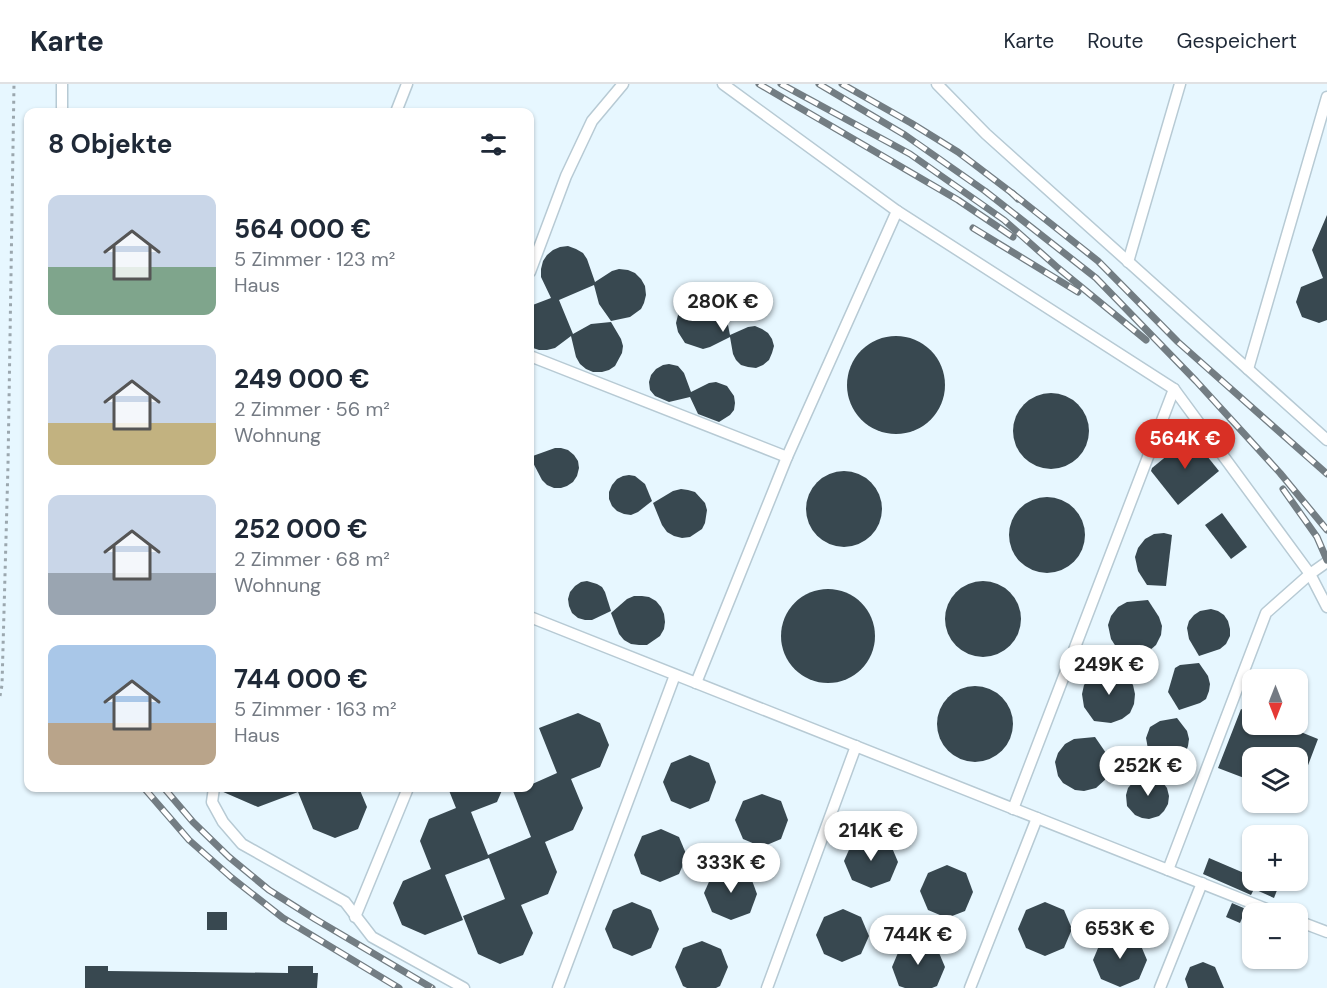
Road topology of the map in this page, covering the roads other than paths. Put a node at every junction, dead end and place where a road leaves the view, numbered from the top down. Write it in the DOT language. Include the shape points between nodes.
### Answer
graph roads {
  1 [pos="62,84"];
  2 [pos="407,84"];
  3 [pos="624,84"];
  4 [pos="723,84"];
  5 [pos="937,84"];
  6 [pos="1180,84"];
  7 [pos="1327,97"];
  8 [pos="62,108"];
  9 [pos="398,108"];
  10 [pos="897,211"];
  11 [pos="534,261"];
  12 [pos="1128,262"];
  13 [pos="534,358"];
  14 [pos="1248,369"];
  15 [pos="1174,389"];
  16 [pos="1327,440"];
  17 [pos="787,457"];
  18 [pos="1327,562"];
  19 [pos="1310,574"];
  20 [pos="1327,607"];
  21 [pos="534,619"];
  22 [pos="675,675"];
  23 [pos="696,683"];
  24 [pos="856,746"];
  25 [pos="213,792"];
  26 [pos="406,792"];
  27 [pos="1013,809"];
  28 [pos="1037,818"];
  29 [pos="1168,870"];
  30 [pos="1202,883"];
  31 [pos="1252,903"];
  32 [pos="355,917"];
  33 [pos="1308,925"];
  34 [pos="1327,933"];
  35 [pos="464,988"];
  36 [pos="558,988"];
  37 [pos="767,988"];
  38 [pos="970,988"];
  39 [pos="1160,988"];
  1 -- 8 [label="lane"];
  2 -- 9 [label="lane"];
  3 -- 11 [label="lane" via="592,121 566,176"];
  4 -- 10 [label="lane"];
  5 -- 12 [label="lane" via="986,134"];
  6 -- 12 [label="lane"];
  7 -- 14 [label="lane"];
  10 -- 15 [label="lane"];
  10 -- 17 [label="lane"];
  12 -- 14 [label="lane"];
  13 -- 17 [label="lane"];
  14 -- 16 [label="lane"];
  15 -- 19 [label="lane"];
  15 -- 27 [label="lane"];
  17 -- 23 [label="lane"];
  18 -- 19 [label="lane"];
  19 -- 20 [label="lane"];
  19 -- 29 [label="lane" via="1266,613"];
  21 -- 22 [label="lane"];
  22 -- 23 [label="lane"];
  22 -- 36 [label="lane"];
  23 -- 24 [label="lane"];
  24 -- 27 [label="lane"];
  24 -- 37 [label="lane"];
  25 -- 32 [label="lane" via="212,802 242,844 345,902"];
  26 -- 32 [label="lane"];
  27 -- 28 [label="lane"];
  28 -- 29 [label="lane"];
  28 -- 38 [label="lane"];
  29 -- 30 [label="lane"];
  30 -- 31 [label="lane"];
  30 -- 39 [label="lane"];
  32 -- 35 [label="lane" via="372,937"];
  33 -- 34 [label="lane"];
}
